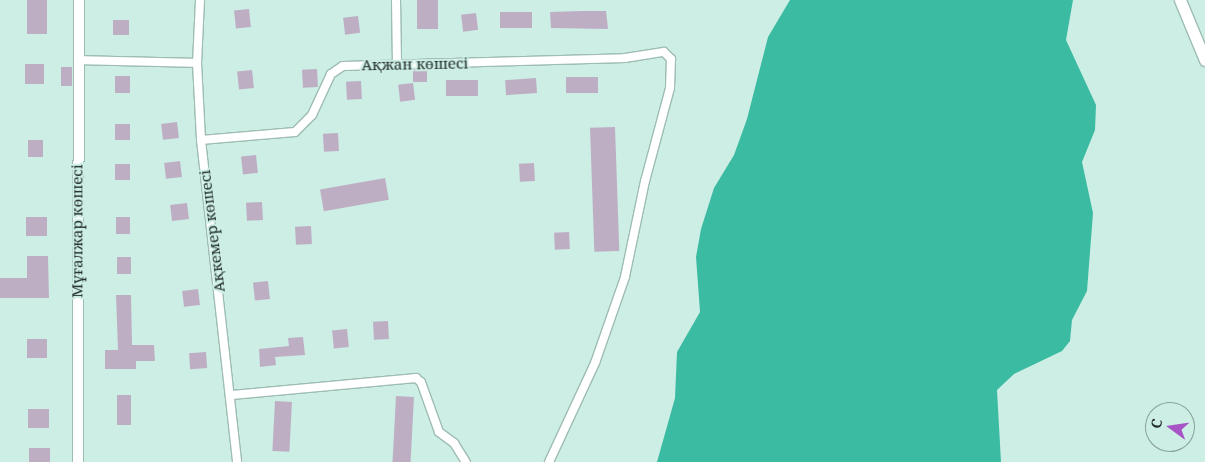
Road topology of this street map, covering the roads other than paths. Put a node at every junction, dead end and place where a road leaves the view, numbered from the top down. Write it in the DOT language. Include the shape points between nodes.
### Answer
graph roads {
  1 [pos="78,0"];
  2 [pos="200,0"];
  3 [pos="396,0"];
  4 [pos="1180,0"];
  5 [pos="78,60"];
  6 [pos="1205,60"];
  7 [pos="197,63"];
  8 [pos="396,66"];
  9 [pos="201,140"];
  10 [pos="232,395"];
  11 [pos="78,462"];
  12 [pos="237,462"];
  13 [pos="466,462"];
  14 [pos="549,462"];
  1 -- 5 [label="street, Мұғалжар көшесі"];
  2 -- 7 [label="street, Ақкемер көшесі"];
  3 -- 8 [label="street"];
  4 -- 6 [label="main road"];
  5 -- 7 [label="street"];
  5 -- 11 [label="street, Мұғалжар көшесі"];
  7 -- 9 [label="street, Ақкемер көшесі"];
  8 -- 9 [label="street, Ақжан көшесі" via="343,66 331,74 312,116 295,132"];
  8 -- 14 [label="street, Ақжан көшесі" via="625,58 664,52 671,59 670,88 645,182 625,277 595,363"];
  9 -- 10 [label="street, Ақкемер көшесі"];
  10 -- 12 [label="street, Ақкемер көшесі"];
  10 -- 13 [label="street" via="351,386 410,377 421,382 439,432 454,443"];
}
